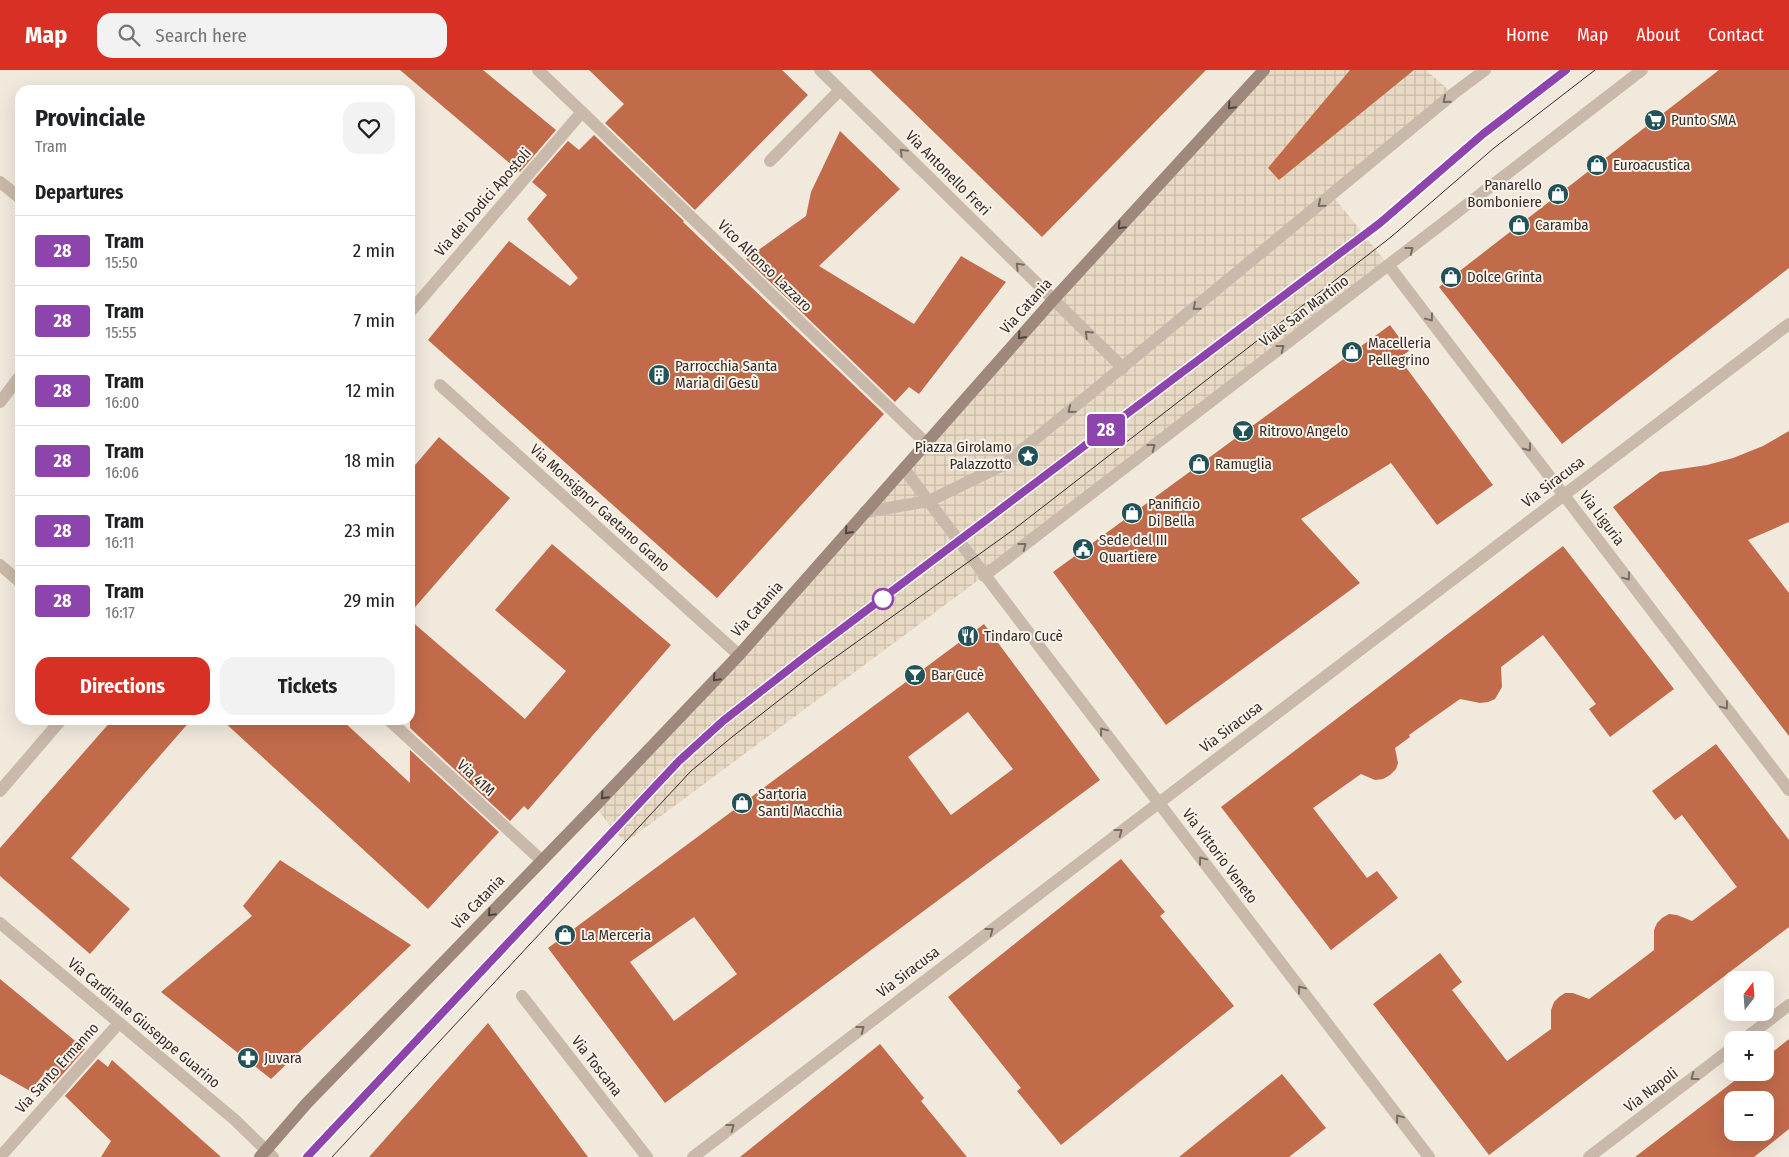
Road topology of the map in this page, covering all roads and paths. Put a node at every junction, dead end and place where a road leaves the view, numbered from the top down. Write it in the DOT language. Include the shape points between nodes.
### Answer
graph roads {
  1 [pos="538,70"];
  2 [pos="820,70"];
  3 [pos="1264,70"];
  4 [pos="1485,70"];
  5 [pos="1642,70"];
  6 [pos="840,90"];
  7 [pos="582,112"];
  8 [pos="770,160"];
  9 [pos="0,182"];
  10 [pos="15,194"];
  11 [pos="1390,266"];
  12 [pos="1053,300"];
  13 [pos="415,306"];
  14 [pos="1789,324"];
  15 [pos="1123,368"];
  16 [pos="15,382"];
  17 [pos="440,385"];
  18 [pos="0,402"];
  19 [pos="926,443"];
  20 [pos="904,469"];
  21 [pos="1564,494"];
  22 [pos="929,501"];
  23 [pos="865,512"];
  24 [pos="0,565"];
  25 [pos="984,576"];
  26 [pos="15,578"];
  27 [pos="739,655"];
  28 [pos="57,725"];
  29 [pos="394,725"];
  30 [pos="1789,790"];
  31 [pos="0,791"];
  32 [pos="1158,803"];
  33 [pos="541,860"];
  34 [pos="0,923"];
  35 [pos="522,996"];
  36 [pos="1789,1005"];
  37 [pos="119,1023"];
  38 [pos="1755,1031"];
  39 [pos="1724,1054"];
  40 [pos="266,1155"];
  41 [pos="0,1156"];
  42 [pos="647,1157"];
  43 [pos="692,1157"];
  44 [pos="1429,1157"];
  45 [pos="1589,1157"];
  1 -- 7 [label="street, Vico Alfonso Lazzaro"];
  2 -- 6 [label="street, Via Antonello Freri"];
  3 -- 12 [label="main road, Via Catania, one-way"];
  4 -- 15 [label="street, one-way"];
  11 -- 5 [label="street, Viale San Martino, one-way"];
  6 -- 8 [label="street"];
  12 -- 6 [label="street, Via Antonello Freri, one-way"];
  7 -- 13 [label="street, Via dei Dodici Apostoli"];
  7 -- 19 [label="street, Vico Alfonso Lazzaro"];
  9 -- 10 [label="street"];
  11 -- 21 [label="street, Via Liguria, one-way"];
  25 -- 11 [label="street, Viale San Martino, one-way"];
  15 -- 12 [label="street, Via Antonello Freri, one-way"];
  12 -- 19 [label="main road, Via Catania, one-way"];
  14 -- 21 [label="street, Via Siracusa"];
  15 -- 22 [label="street, one-way" via="1005,464"];
  16 -- 18 [label="street"];
  17 -- 27 [label="street, Via Monsignor Gaetano Grano"];
  19 -- 20 [label="main road, Via Catania"];
  20 -- 22 [label="street, Via Vittorio Veneto"];
  20 -- 23 [label="main road, Via Catania"];
  21 -- 30 [label="street, Via Liguria, one-way"];
  21 -- 32 [label="street, Via Siracusa"];
  22 -- 23 [label="street"];
  22 -- 25 [label="street, Via Vittorio Veneto"];
  23 -- 27 [label="main road, Via Catania, one-way"];
  24 -- 26 [label="street"];
  32 -- 25 [label="street, Via Vittorio Veneto, one-way"];
  27 -- 33 [label="main road, Via Catania, one-way"];
  28 -- 31 [label="street"];
  29 -- 33 [label="street, Via 41M"];
  43 -- 32 [label="street, Via Siracusa, one-way"];
  44 -- 32 [label="street, Via Vittorio Veneto, one-way"];
  33 -- 40 [label="main road, Via Catania, one-way" via="297,1114"];
  34 -- 37 [label="street, Via Cardinale Giuseppe Guarino"];
  35 -- 42 [label="street, Via Toscana"];
  36 -- 38 [label="street"];
  37 -- 40 [label="street, Via Cardinale Giuseppe Guarino" via="235,1120"];
  37 -- 41 [label="street, Via Santo Ermanno"];
  39 -- 45 [label="street, Via Napoli, one-way"];
}
